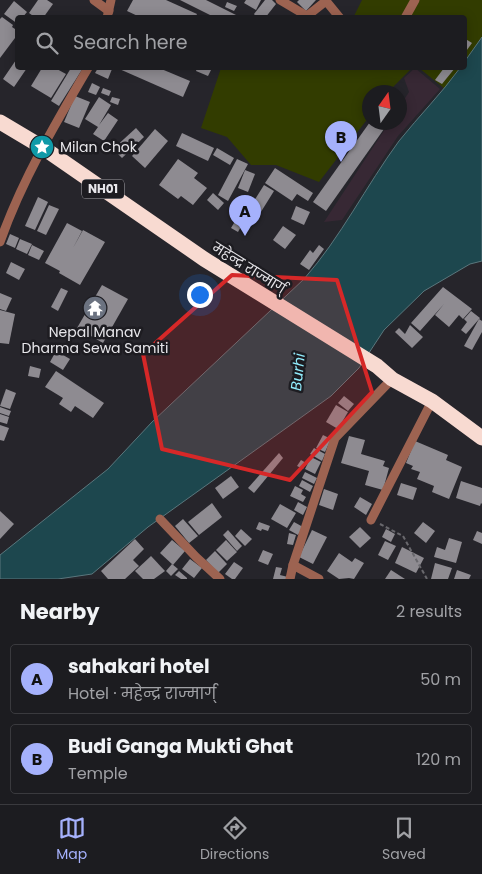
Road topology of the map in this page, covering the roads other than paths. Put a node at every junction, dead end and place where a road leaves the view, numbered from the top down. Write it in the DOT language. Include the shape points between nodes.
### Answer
graph roads {
  1 [pos="94,0"];
  2 [pos="111,0"];
  3 [pos="280,0"];
  4 [pos="416,0"];
  5 [pos="108,14"];
  6 [pos="305,15"];
  7 [pos="308,15"];
  8 [pos="337,15"];
  9 [pos="407,15"];
  10 [pos="87,70"];
  11 [pos="0,122"];
  12 [pos="42,147"];
  13 [pos="0,242"];
  14 [pos="392,379"];
  15 [pos="432,401"];
  16 [pos="482,438"];
  17 [pos="160,519"];
  18 [pos="371,520"];
  19 [pos="293,565"];
  20 [pos="220,579"];
  21 [pos="290,579"];
  22 [pos="319,579"];
  1 -- 5 [label="street"];
  2 -- 5 [label="street"];
  3 -- 6 [label="street"];
  4 -- 9 [label="street"];
  7 -- 8 [label="street" via="326,2"];
  10 -- 12 [label="street"];
  11 -- 12 [label="highway, महेन्द्र राज्मार्ग् / NH01"];
  12 -- 13 [label="street"];
  12 -- 14 [label="highway, महेन्द्र राज्मार्ग् / NH01" via="204,259 377,366"];
  14 -- 15 [label="highway, महेन्द्र राज्मार्ग् / NH01"];
  14 -- 19 [label="street" via="335,438"];
  15 -- 16 [label="highway, महेन्द्र राज्मार्ग् / NH01"];
  15 -- 18 [label="street"];
  17 -- 20 [label="street"];
  19 -- 21 [label="street"];
  19 -- 22 [label="street"];
}
